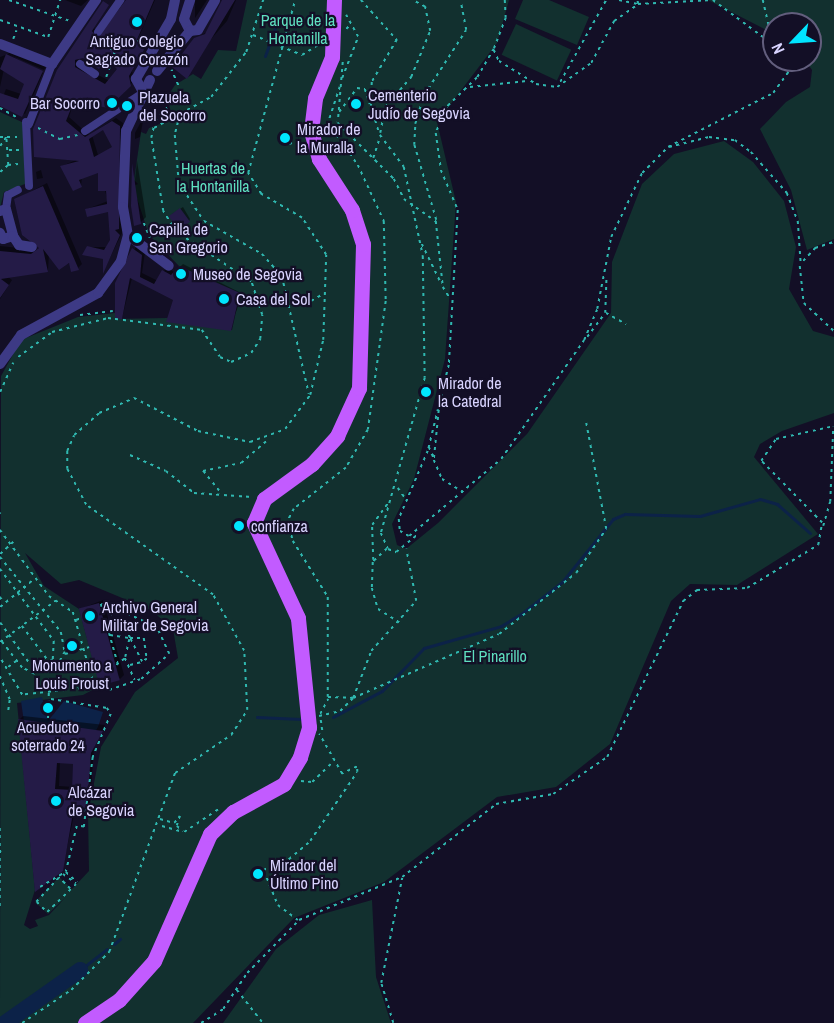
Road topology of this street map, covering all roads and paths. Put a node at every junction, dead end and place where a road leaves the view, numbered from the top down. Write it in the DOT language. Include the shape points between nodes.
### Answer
graph roads {
  1 [pos="9,0"];
  2 [pos="60,0"];
  3 [pos="96,0"];
  4 [pos="120,0"];
  5 [pos="176,0"];
  6 [pos="190,0"];
  7 [pos="215,0"];
  8 [pos="263,0"];
  9 [pos="295,0"];
  10 [pos="361,0"];
  11 [pos="412,0"];
  12 [pos="460,0"];
  13 [pos="505,0"];
  14 [pos="606,0"];
  15 [pos="619,0"];
  16 [pos="637,0"];
  17 [pos="712,0"];
  18 [pos="340,4"];
  19 [pos="638,4"];
  20 [pos="55,16"];
  21 [pos="0,20"];
  22 [pos="81,22"];
  23 [pos="350,26"];
  24 [pos="323,30"];
  25 [pos="190,31"];
  26 [pos="98,32"];
  27 [pos="342,33"];
  28 [pos="254,36"];
  29 [pos="762,36"];
  30 [pos="108,41"];
  31 [pos="159,42"];
  32 [pos="0,44"];
  33 [pos="104,45"];
  34 [pos="115,46"];
  35 [pos="281,49"];
  36 [pos="110,50"];
  37 [pos="494,50"];
  38 [pos="52,63"];
  39 [pos="80,64"];
  40 [pos="161,67"];
  41 [pos="788,72"];
  42 [pos="95,74"];
  43 [pos="106,77"];
  44 [pos="150,80"];
  45 [pos="530,81"];
  46 [pos="340,87"];
  47 [pos="469,87"];
  48 [pos="557,87"];
  49 [pos="140,93"];
  50 [pos="371,106"];
  51 [pos="0,108"];
  52 [pos="338,113"];
  53 [pos="180,116"];
  54 [pos="28,123"];
  55 [pos="153,128"];
  56 [pos="85,131"];
  57 [pos="380,135"];
  58 [pos="0,136"];
  59 [pos="6,137"];
  60 [pos="20,137"];
  61 [pos="282,139"];
  62 [pos="304,139"];
  63 [pos="0,146"];
  64 [pos="668,147"];
  65 [pos="7,150"];
  66 [pos="20,150"];
  67 [pos="372,159"];
  68 [pos="0,172"];
  69 [pos="29,186"];
  70 [pos="18,190"];
  71 [pos="415,207"];
  72 [pos="3,210"];
  73 [pos="436,221"];
  74 [pos="0,233"];
  75 [pos="128,235"];
  76 [pos="13,236"];
  77 [pos="421,238"];
  78 [pos="834,242"];
  79 [pos="32,247"];
  80 [pos="801,265"];
  81 [pos="169,266"];
  82 [pos="606,272"];
  83 [pos="443,286"];
  84 [pos="326,293"];
  85 [pos="450,299"];
  86 [pos="311,302"];
  87 [pos="605,313"];
  88 [pos="626,324"];
  89 [pos="834,331"];
  90 [pos="584,340"];
  91 [pos="0,364"];
  92 [pos="0,392"];
  93 [pos="310,395"];
  94 [pos="438,409"];
  95 [pos="586,423"];
  96 [pos="834,426"];
  97 [pos="269,439"];
  98 [pos="429,447"];
  99 [pos="130,455"];
  100 [pos="435,460"];
  101 [pos="397,486"];
  102 [pos="221,493"];
  103 [pos="464,493"];
  104 [pos="259,496"];
  105 [pos="391,499"];
  106 [pos="408,502"];
  107 [pos="823,526"];
  108 [pos="0,530"];
  109 [pos="416,535"];
  110 [pos="13,542"];
  111 [pos="388,549"];
  112 [pos="406,549"];
  113 [pos="0,555"];
  114 [pos="373,562"];
  115 [pos="0,569"];
  116 [pos="34,579"];
  117 [pos="27,585"];
  118 [pos="18,592"];
  119 [pos="0,597"];
  120 [pos="56,600"];
  121 [pos="4,603"];
  122 [pos="106,604"];
  123 [pos="0,607"];
  124 [pos="45,609"];
  125 [pos="36,615"];
  126 [pos="81,618"];
  127 [pos="75,620"];
  128 [pos="0,623"];
  129 [pos="400,623"];
  130 [pos="22,626"];
  131 [pos="110,635"];
  132 [pos="9,636"];
  133 [pos="130,638"];
  134 [pos="0,641"];
  135 [pos="89,647"];
  136 [pos="83,649"];
  137 [pos="64,655"];
  138 [pos="0,658"];
  139 [pos="125,658"];
  140 [pos="16,661"];
  141 [pos="142,662"];
  142 [pos="50,663"];
  143 [pos="129,665"];
  144 [pos="7,668"];
  145 [pos="50,671"];
  146 [pos="96,671"];
  147 [pos="91,672"];
  148 [pos="0,676"];
  149 [pos="135,681"];
  150 [pos="92,684"];
  151 [pos="51,689"];
  152 [pos="328,697"];
  153 [pos="353,698"];
  154 [pos="51,699"];
  155 [pos="8,714"];
  156 [pos="314,721"];
  157 [pos="48,727"];
  158 [pos="322,736"];
  159 [pos="333,762"];
  160 [pos="288,779"];
  161 [pos="224,804"];
  162 [pos="158,819"];
  163 [pos="162,826"];
  164 [pos="0,828"];
  165 [pos="184,832"];
  166 [pos="0,850"];
  167 [pos="3,857"];
  168 [pos="402,877"];
  169 [pos="76,883"];
  170 [pos="40,887"];
  171 [pos="70,889"];
  172 [pos="0,907"];
  173 [pos="299,920"];
  174 [pos="237,990"];
  175 [pos="22,1023"];
  176 [pos="85,1023"];
  177 [pos="201,1023"];
  178 [pos="263,1023"];
  179 [pos="393,1023"];
  1 -- 20 [label="path"];
  2 -- 20 [label="path"];
  3 -- 22 [label="street"];
  4 -- 26 [label="street"];
  5 -- 31 [label="street"];
  6 -- 25 [label="street" via="184,19"];
  7 -- 25 [label="street" via="200,28"];
  8 -- 28 [label="path"];
  9 -- 35 [label="path"];
  10 -- 50 [label="path" via="397,40 372,82"];
  11 -- 57 [label="path" via="425,7 430,31 411,76 385,107"];
  12 -- 73 [label="path" via="466,30 424,94 415,124 414,145"];
  13 -- 37 [label="path" via="506,18"];
  14 -- 48 [label="path"];
  15 -- 19 [label="path"];
  16 -- 19 [label="path"];
  17 -- 19 [label="path"];
  17 -- 29 [label="path"];
  18 -- 23 [label="path"];
  18 -- 156 [label="main road" via="332,57 315,98 311,131 319,159 352,210 363,244 361,375 337,436 312,464 261,502 254,523 298,618"];
  19 -- 48 [label="path" via="614,21 591,63"];
  20 -- 21 [label="path" via="48,37"];
  20 -- 22 [label="path"];
  22 -- 38 [label="street"];
  23 -- 27 [label="path"];
  23 -- 46 [label="path" via="358,37 356,51"];
  24 -- 35 [label="path" via="318,45 302,55"];
  25 -- 40 [label="street"];
  26 -- 30 [label="path"];
  28 -- 35 [label="path"];
  28 -- 53 [label="path" via="211,97"];
  30 -- 33 [label="path"];
  30 -- 34 [label="path"];
  31 -- 34 [label="path" via="122,41"];
  31 -- 49 [label="street" via="136,79"];
  32 -- 38 [label="street"];
  34 -- 36 [label="path"];
  34 -- 43 [label="path"];
  35 -- 84 [label="path" via="248,173 261,194 302,218 319,237 326,255"];
  37 -- 45 [label="path" via="499,61"];
  37 -- 47 [label="path"];
  38 -- 54 [label="street"];
  39 -- 42 [label="street"];
  40 -- 55 [label="path" via="180,81 181,92"];
  41 -- 64 [label="path" via="773,93"];
  44 -- 49 [label="street"];
  45 -- 47 [label="path"];
  45 -- 48 [label="path"];
  46 -- 52 [label="path"];
  46 -- 152 [label="path" via="328,123 358,165 384,221 386,301 368,430 346,468 294,509 288,521 290,536 328,597"];
  47 -- 85 [label="path" via="447,107 436,133 441,170 458,210"];
  49 -- 56 [label="street"];
  49 -- 75 [label="street" via="126,131 123,189"];
  50 -- 52 [label="path" via="365,89 357,88"];
  50 -- 57 [label="path"];
  51 -- 54 [label="path"];
  52 -- 67 [label="path" via="339,123"];
  53 -- 55 [label="path"];
  53 -- 93 [label="path" via="175,135 179,183 204,221 262,254 282,276"];
  54 -- 56 [label="path" via="60,139"];
  54 -- 69 [label="street"];
  55 -- 92 [label="path" via="152,164 169,223 251,282 262,315 260,339 251,353 231,362 220,357 202,330 108,318 41,338 16,359"];
  57 -- 67 [label="path"];
  57 -- 71 [label="path" via="404,167"];
  58 -- 59 [label="path"];
  59 -- 60 [label="path"];
  59 -- 63 [label="path"];
  59 -- 65 [label="path"];
  61 -- 62 [label="path" via="289,144"];
  64 -- 80 [label="path" via="709,136 735,140 751,152 787,193 798,221"];
  64 -- 82 [label="path" via="642,173 627,199 612,237"];
  65 -- 66 [label="path"];
  65 -- 68 [label="path" via="8,165"];
  67 -- 71 [label="path"];
  70 -- 72 [label="street" via="7,197"];
  71 -- 73 [label="path"];
  71 -- 77 [label="path"];
  72 -- 76 [label="street"];
  73 -- 83 [label="path"];
  74 -- 76 [label="street" via="3,239"];
  75 -- 81 [label="street"];
  75 -- 91 [label="street" via="117,267 98,293 21,335"];
  76 -- 79 [label="street"];
  77 -- 83 [label="path"];
  77 -- 101 [label="path" via="425,378"];
  78 -- 80 [label="path" via="815,248"];
  80 -- 89 [label="path" via="804,303"];
  82 -- 87 [label="path"];
  82 -- 90 [label="path"];
  83 -- 85 [label="path"];
  84 -- 86 [label="path"];
  84 -- 93 [label="path" via="322,340"];
  85 -- 94 [label="path" via="449,365"];
  87 -- 88 [label="path"];
  87 -- 90 [label="path"];
  90 -- 103 [label="path" via="501,459"];
  93 -- 97 [label="path" via="293,421"];
  94 -- 98 [label="path"];
  94 -- 100 [label="path"];
  95 -- 153 [label="path" via="606,529 580,568 499,634"];
  96 -- 107 [label="path" via="830,502"];
  96 -- 107 [label="path" via="777,440 761,461"];
  97 -- 102 [label="path" via="241,463 202,471"];
  97 -- 162 [label="path" via="250,442 198,431 134,398 99,413 74,435 67,451 67,469 86,505 213,595 243,651 250,684 242,721 217,745 185,761 168,789"];
  98 -- 100 [label="path"];
  98 -- 106 [label="path"];
  99 -- 102 [label="path" via="166,471 194,493"];
  100 -- 103 [label="path" via="442,478"];
  101 -- 105 [label="path"];
  101 -- 106 [label="path"];
  102 -- 104 [label="path" via="235,498"];
  103 -- 109 [label="path"];
  105 -- 111 [label="path" via="381,533"];
  105 -- 114 [label="path" via="372,525"];
  106 -- 109 [label="path" via="400,531"];
  107 -- 168 [label="path" via="818,545 798,561 747,588 697,590 683,601 625,712 617,743 573,786 496,804"];
  108 -- 110 [label="path"];
  109 -- 112 [label="path"];
  110 -- 113 [label="path"];
  110 -- 116 [label="path"];
  111 -- 112 [label="path"];
  111 -- 114 [label="path"];
  112 -- 129 [label="path" via="416,601"];
  113 -- 117 [label="path"];
  114 -- 129 [label="path" via="378,609"];
  115 -- 118 [label="path"];
  116 -- 117 [label="path"];
  116 -- 120 [label="path"];
  117 -- 118 [label="path"];
  117 -- 124 [label="path"];
  118 -- 121 [label="path"];
  118 -- 125 [label="path"];
  119 -- 121 [label="path"];
  120 -- 124 [label="path"];
  120 -- 127 [label="path"];
  121 -- 123 [label="path"];
  122 -- 149 [label="path" via="157,628 167,642 167,659"];
  124 -- 125 [label="path"];
  124 -- 137 [label="path" via="63,637"];
  125 -- 130 [label="path"];
  125 -- 142 [label="path" via="56,644"];
  126 -- 127 [label="path"];
  127 -- 136 [label="path"];
  128 -- 132 [label="path"];
  129 -- 153 [label="path" via="371,651"];
  130 -- 132 [label="path"];
  130 -- 142 [label="path"];
  131 -- 133 [label="path"];
  131 -- 133 [label="path" via="101,604"];
  131 -- 139 [label="path" via="117,664"];
  132 -- 134 [label="path"];
  132 -- 142 [label="path" via="28,662"];
  133 -- 139 [label="path"];
  133 -- 141 [label="path"];
  133 -- 141 [label="path" via="144,638 147,659"];
  134 -- 140 [label="path"];
  135 -- 136 [label="path"];
  136 -- 137 [label="path"];
  136 -- 147 [label="path"];
  137 -- 145 [label="path"];
  138 -- 144 [label="path"];
  139 -- 143 [label="path"];
  140 -- 144 [label="path"];
  140 -- 145 [label="path" via="29,672"];
  141 -- 143 [label="path"];
  142 -- 145 [label="path"];
  143 -- 149 [label="path"];
  144 -- 151 [label="path" via="22,695"];
  145 -- 151 [label="path"];
  146 -- 147 [label="path"];
  147 -- 150 [label="path"];
  148 -- 155 [label="path" via="10,700"];
  149 -- 150 [label="path" via="109,690"];
  150 -- 151 [label="path"];
  151 -- 154 [label="path"];
  152 -- 153 [label="path"];
  152 -- 156 [label="path"];
  153 -- 156 [label="path" via="340,711"];
  154 -- 157 [label="path"];
  154 -- 169 [label="path" via="107,708 111,714 93,757 84,827 77,826 66,872"];
  156 -- 158 [label="path"];
  156 -- 158 [label="path" via="325,727"];
  156 -- 160 [label="main road"];
  158 -- 159 [label="path"];
  159 -- 160 [label="path" via="312,782"];
  159 -- 173 [label="path" via="345,776 357,767 357,772 310,841 283,864 256,872 267,878 278,905"];
  160 -- 176 [label="main road" via="232,812 210,834 154,961 119,1000"];
  161 -- 165 [label="path"];
  162 -- 165 [label="path" via="174,823 180,816 177,826"];
  162 -- 175 [label="path" via="109,952 71,990"];
  163 -- 165 [label="path"];
  164 -- 167 [label="path"];
  166 -- 167 [label="path"];
  167 -- 172 [label="path"];
  168 -- 173 [label="path"];
  168 -- 179 [label="path" via="381,983"];
  169 -- 170 [label="path" via="63,873"];
  169 -- 171 [label="path"];
  171 -- 171 [label="path" via="47,912 37,902 59,878"];
  173 -- 174 [label="path"];
  174 -- 177 [label="path" via="223,1009"];
  174 -- 178 [label="path"];
}
